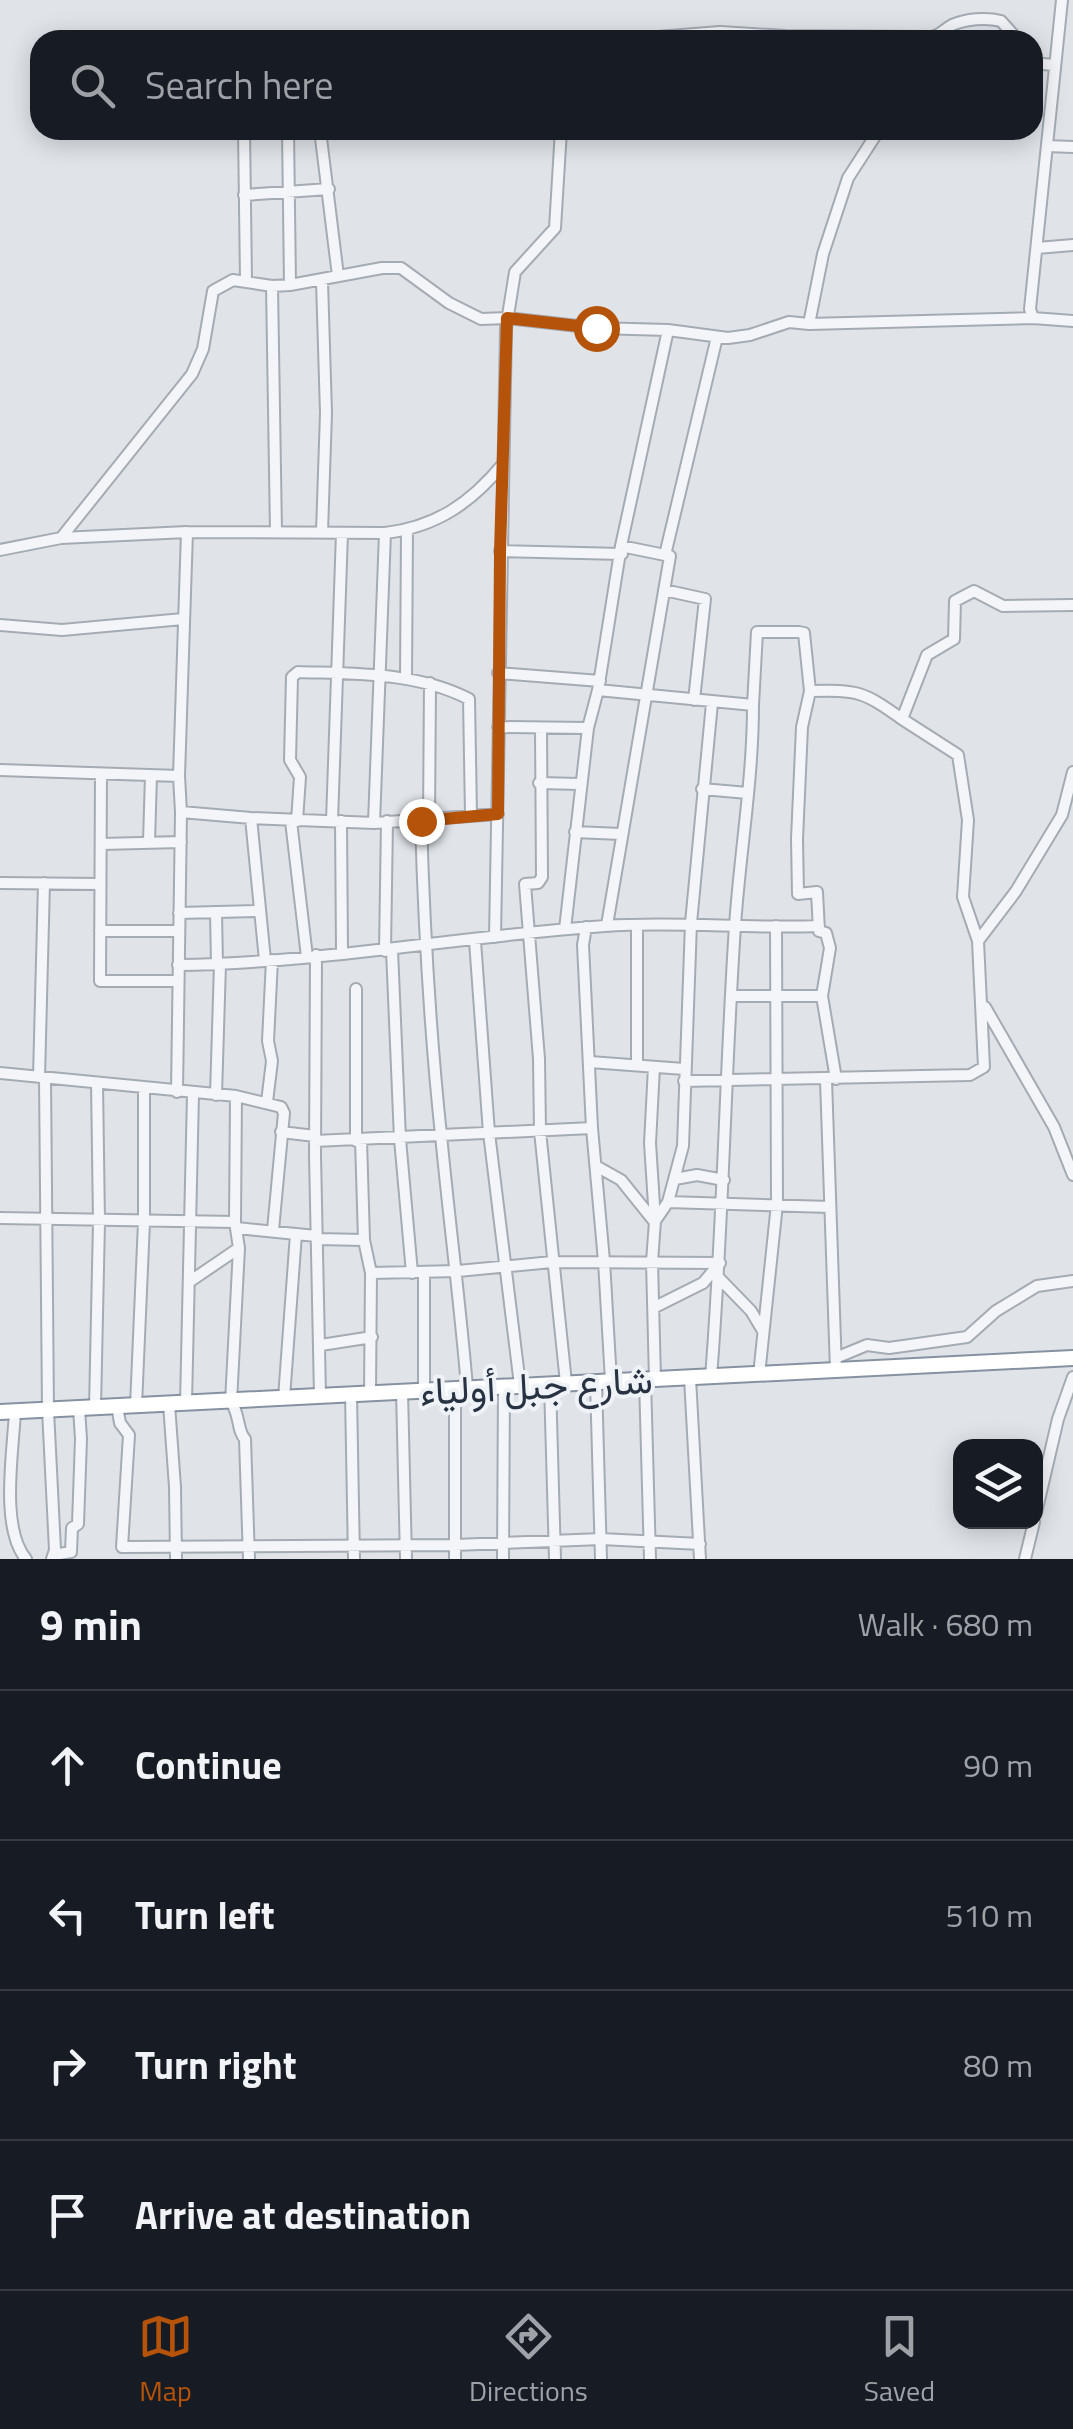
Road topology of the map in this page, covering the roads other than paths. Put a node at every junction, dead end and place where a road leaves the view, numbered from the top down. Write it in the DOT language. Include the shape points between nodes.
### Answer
graph roads {
  1 [pos="1062,0"];
  2 [pos="950,26"];
  3 [pos="946,30"];
  4 [pos="947,30"];
  5 [pos="1011,30"];
  6 [pos="1043,64"];
  7 [pos="1053,65"];
  8 [pos="244,140"];
  9 [pos="288,140"];
  10 [pos="322,140"];
  11 [pos="560,140"];
  12 [pos="873,140"];
  13 [pos="1048,146"];
  14 [pos="1073,147"];
  15 [pos="329,189"];
  16 [pos="288,193"];
  17 [pos="244,195"];
  18 [pos="1073,245"];
  19 [pos="1037,248"];
  20 [pos="338,276"];
  21 [pos="246,280"];
  22 [pos="322,281"];
  23 [pos="290,284"];
  24 [pos="272,286"];
  25 [pos="507,318"];
  26 [pos="1033,318"];
  27 [pos="1073,322"];
  28 [pos="809,324"];
  29 [pos="668,330"];
  30 [pos="717,337"];
  31 [pos="504,464"];
  32 [pos="407,530"];
  33 [pos="187,532"];
  34 [pos="276,532"];
  35 [pos="322,532"];
  36 [pos="342,533"];
  37 [pos="385,533"];
  38 [pos="61,538"];
  39 [pos="0,550"];
  40 [pos="621,550"];
  41 [pos="500,552"];
  42 [pos="666,555"];
  43 [pos="664,590"];
  44 [pos="1073,605"];
  45 [pos="183,619"];
  46 [pos="0,624"];
  47 [pos="337,673"];
  48 [pos="498,673"];
  49 [pos="382,677"];
  50 [pos="406,678"];
  51 [pos="430,683"];
  52 [pos="599,686"];
  53 [pos="810,690"];
  54 [pos="646,695"];
  55 [pos="694,700"];
  56 [pos="712,703"];
  57 [pos="753,705"];
  58 [pos="902,719"];
  59 [pos="498,726"];
  60 [pos="540,728"];
  61 [pos="588,728"];
  62 [pos="0,770"];
  63 [pos="1073,772"];
  64 [pos="101,774"];
  65 [pos="151,775"];
  66 [pos="179,776"];
  67 [pos="539,783"];
  68 [pos="580,784"];
  69 [pos="702,789"];
  70 [pos="748,793"];
  71 [pos="181,812"];
  72 [pos="471,814"];
  73 [pos="498,814"];
  74 [pos="251,818"];
  75 [pos="294,821"];
  76 [pos="336,821"];
  77 [pos="425,821"];
  78 [pos="374,822"];
  79 [pos="387,822"];
  80 [pos="575,832"];
  81 [pos="621,834"];
  82 [pos="149,842"];
  83 [pos="181,842"];
  84 [pos="101,844"];
  85 [pos="0,883"];
  86 [pos="44,884"];
  87 [pos="100,884"];
  88 [pos="260,911"];
  89 [pos="216,912"];
  90 [pos="180,913"];
  91 [pos="691,923"];
  92 [pos="735,924"];
  93 [pos="636,925"];
  94 [pos="607,926"];
  95 [pos="776,926"];
  96 [pos="819,926"];
  97 [pos="586,928"];
  98 [pos="565,930"];
  99 [pos="100,931"];
  100 [pos="179,931"];
  101 [pos="529,933"];
  102 [pos="495,937"];
  103 [pos="474,940"];
  104 [pos="978,941"];
  105 [pos="426,947"];
  106 [pos="388,950"];
  107 [pos="342,952"];
  108 [pos="312,956"];
  109 [pos="268,960"];
  110 [pos="218,964"];
  111 [pos="178,965"];
  112 [pos="178,981"];
  113 [pos="356,989"];
  114 [pos="732,996"];
  115 [pos="822,996"];
  116 [pos="776,997"];
  117 [pos="982,1002"];
  118 [pos="590,1062"];
  119 [pos="638,1066"];
  120 [pos="654,1066"];
  121 [pos="0,1073"];
  122 [pos="684,1075"];
  123 [pos="42,1078"];
  124 [pos="831,1079"];
  125 [pos="776,1080"];
  126 [pos="729,1081"];
  127 [pos="97,1082"];
  128 [pos="144,1088"];
  129 [pos="177,1092"];
  130 [pos="193,1094"];
  131 [pos="216,1095"];
  132 [pos="236,1096"];
  133 [pos="267,1102"];
  134 [pos="592,1128"];
  135 [pos="540,1131"];
  136 [pos="280,1132"];
  137 [pos="489,1132"];
  138 [pos="441,1136"];
  139 [pos="315,1138"];
  140 [pos="400,1139"];
  141 [pos="358,1141"];
  142 [pos="596,1166"];
  143 [pos="1073,1175"];
  144 [pos="676,1179"];
  145 [pos="724,1180"];
  146 [pos="668,1202"];
  147 [pos="777,1204"];
  148 [pos="724,1206"];
  149 [pos="830,1207"];
  150 [pos="0,1218"];
  151 [pos="48,1221"];
  152 [pos="192,1221"];
  153 [pos="99,1222"];
  154 [pos="144,1222"];
  155 [pos="655,1222"];
  156 [pos="236,1225"];
  157 [pos="273,1230"];
  158 [pos="296,1234"];
  159 [pos="316,1237"];
  160 [pos="364,1240"];
  161 [pos="239,1248"];
  162 [pos="604,1260"];
  163 [pos="552,1262"];
  164 [pos="652,1262"];
  165 [pos="720,1263"];
  166 [pos="506,1266"];
  167 [pos="458,1271"];
  168 [pos="371,1273"];
  169 [pos="418,1273"];
  170 [pos="719,1278"];
  171 [pos="1073,1280"];
  172 [pos="188,1282"];
  173 [pos="656,1308"];
  174 [pos="764,1333"];
  175 [pos="372,1337"];
  176 [pos="320,1344"];
  177 [pos="1073,1358"];
  178 [pos="837,1364"];
  179 [pos="760,1375"];
  180 [pos="1073,1376"];
  181 [pos="711,1377"];
  182 [pos="690,1378"];
  183 [pos="650,1379"];
  184 [pos="603,1381"];
  185 [pos="550,1383"];
  186 [pos="566,1383"];
  187 [pos="512,1385"];
  188 [pos="461,1387"];
  189 [pos="424,1390"];
  190 [pos="402,1391"];
  191 [pos="370,1393"];
  192 [pos="351,1394"];
  193 [pos="320,1396"];
  194 [pos="284,1398"];
  195 [pos="232,1402"];
  196 [pos="186,1403"];
  197 [pos="168,1404"];
  198 [pos="117,1406"];
  199 [pos="136,1406"];
  200 [pos="79,1408"];
  201 [pos="95,1408"];
  202 [pos="48,1410"];
  203 [pos="8,1412"];
  204 [pos="1043,1483"];
  205 [pos="1032,1529"];
  206 [pos="601,1539"];
  207 [pos="555,1540"];
  208 [pos="650,1541"];
  209 [pos="503,1542"];
  210 [pos="406,1544"];
  211 [pos="700,1544"];
  212 [pos="176,1545"];
  213 [pos="354,1545"];
  214 [pos="455,1545"];
  215 [pos="248,1553"];
  216 [pos="53,1557"];
  217 [pos="26,1559"];
  218 [pos="176,1559"];
  219 [pos="354,1559"];
  220 [pos="406,1559"];
  221 [pos="455,1559"];
  222 [pos="504,1559"];
  223 [pos="555,1559"];
  224 [pos="601,1559"];
  225 [pos="650,1559"];
  226 [pos="700,1559"];
  227 [pos="1025,1559"];
  1 -- 7 [label="street"];
  2 -- 3 [label="street"];
  2 -- 4 [label="street"];
  2 -- 5 [label="street" via="993,18"];
  6 -- 7 [label="street"];
  7 -- 13 [label="street"];
  8 -- 17 [label="street"];
  9 -- 16 [label="street"];
  10 -- 15 [label="street"];
  11 -- 25 [label="street" via="555,228 515,272"];
  12 -- 28 [label="street" via="848,178"];
  13 -- 14 [label="street"];
  13 -- 19 [label="street"];
  15 -- 16 [label="street"];
  15 -- 20 [label="street"];
  16 -- 17 [label="street"];
  16 -- 23 [label="street"];
  17 -- 21 [label="street"];
  18 -- 19 [label="street"];
  19 -- 26 [label="street"];
  20 -- 22 [label="street"];
  20 -- 25 [label="street" via="401,268 472,317"];
  21 -- 24 [label="street"];
  21 -- 38 [label="street" via="213,291 192,374"];
  22 -- 23 [label="street"];
  22 -- 35 [label="street"];
  23 -- 24 [label="street"];
  24 -- 34 [label="street"];
  25 -- 29 [label="street"];
  25 -- 31 [label="street"];
  26 -- 27 [label="street"];
  26 -- 28 [label="street"];
  28 -- 30 [label="street"];
  29 -- 30 [label="street"];
  29 -- 40 [label="street"];
  30 -- 42 [label="street"];
  31 -- 32 [label="street" via="466,503"];
  31 -- 41 [label="street"];
  32 -- 37 [label="street"];
  32 -- 50 [label="street"];
  33 -- 34 [label="street"];
  33 -- 38 [label="street"];
  33 -- 45 [label="street"];
  34 -- 35 [label="street"];
  35 -- 36 [label="street"];
  36 -- 37 [label="street"];
  36 -- 47 [label="street"];
  37 -- 49 [label="street"];
  38 -- 39 [label="street"];
  40 -- 41 [label="street"];
  40 -- 42 [label="street"];
  40 -- 52 [label="street"];
  41 -- 48 [label="street"];
  42 -- 43 [label="street"];
  43 -- 54 [label="street"];
  43 -- 55 [label="street" via="705,599"];
  44 -- 58 [label="street" via="1003,606 974,591 954,601 954,639 927,655"];
  45 -- 46 [label="street" via="62,630"];
  45 -- 66 [label="street"];
  47 -- 49 [label="street"];
  47 -- 75 [label="street" via="292,677 290,760 300,776"];
  47 -- 76 [label="street"];
  48 -- 52 [label="street"];
  48 -- 59 [label="street"];
  49 -- 50 [label="street"];
  49 -- 78 [label="street"];
  50 -- 51 [label="street"];
  51 -- 72 [label="street" via="469,698"];
  51 -- 77 [label="street"];
  52 -- 54 [label="street"];
  52 -- 61 [label="street"];
  53 -- 57 [label="street" via="804,633 759,630"];
  53 -- 58 [label="street" via="868,695"];
  53 -- 96 [label="street" via="802,727 798,894 817,892"];
  54 -- 55 [label="street"];
  54 -- 81 [label="street"];
  55 -- 56 [label="street"];
  56 -- 57 [label="street"];
  56 -- 69 [label="street"];
  57 -- 70 [label="street"];
  58 -- 104 [label="street" via="958,755 968,820 964,897"];
  59 -- 60 [label="street"];
  59 -- 73 [label="street"];
  60 -- 61 [label="street"];
  60 -- 67 [label="street"];
  61 -- 68 [label="street"];
  62 -- 64 [label="street"];
  63 -- 104 [label="street" via="1062,815"];
  64 -- 65 [label="street"];
  64 -- 84 [label="street"];
  65 -- 66 [label="street"];
  65 -- 82 [label="street"];
  66 -- 71 [label="street"];
  67 -- 68 [label="street"];
  67 -- 101 [label="street" via="542,877 525,884"];
  68 -- 80 [label="street"];
  69 -- 70 [label="street"];
  69 -- 91 [label="street"];
  70 -- 92 [label="street"];
  71 -- 74 [label="street"];
  71 -- 83 [label="street"];
  72 -- 73 [label="street"];
  72 -- 77 [label="street"];
  73 -- 102 [label="street"];
  74 -- 75 [label="street"];
  74 -- 88 [label="street"];
  75 -- 76 [label="street"];
  75 -- 108 [label="street"];
  76 -- 78 [label="street"];
  76 -- 107 [label="street"];
  77 -- 79 [label="street"];
  77 -- 105 [label="street"];
  78 -- 79 [label="street"];
  79 -- 106 [label="street"];
  80 -- 81 [label="street"];
  80 -- 98 [label="street"];
  81 -- 94 [label="street"];
  82 -- 83 [label="street"];
  82 -- 84 [label="street"];
  83 -- 90 [label="street"];
  84 -- 87 [label="street"];
  85 -- 86 [label="street"];
  86 -- 87 [label="street"];
  86 -- 123 [label="street"];
  87 -- 99 [label="street"];
  88 -- 89 [label="street"];
  88 -- 109 [label="street"];
  89 -- 90 [label="street"];
  89 -- 110 [label="street"];
  90 -- 100 [label="street"];
  91 -- 92 [label="street"];
  91 -- 93 [label="street"];
  91 -- 122 [label="street"];
  92 -- 95 [label="street"];
  92 -- 114 [label="street"];
  93 -- 94 [label="street"];
  93 -- 119 [label="street"];
  94 -- 97 [label="street"];
  95 -- 96 [label="street"];
  95 -- 116 [label="street"];
  96 -- 115 [label="street" via="830,948"];
  97 -- 98 [label="street"];
  97 -- 118 [label="street"];
  98 -- 101 [label="street"];
  99 -- 100 [label="street"];
  99 -- 112 [label="street" via="100,981"];
  100 -- 111 [label="street"];
  101 -- 102 [label="street"];
  101 -- 135 [label="street"];
  102 -- 103 [label="street"];
  103 -- 105 [label="street"];
  103 -- 137 [label="street"];
  104 -- 117 [label="street"];
  105 -- 106 [label="street"];
  105 -- 138 [label="street"];
  106 -- 107 [label="street"];
  106 -- 140 [label="street"];
  107 -- 108 [label="street"];
  108 -- 109 [label="street"];
  108 -- 139 [label="street"];
  109 -- 110 [label="street"];
  109 -- 133 [label="street"];
  110 -- 111 [label="street"];
  110 -- 131 [label="street"];
  111 -- 112 [label="street"];
  112 -- 129 [label="street"];
  113 -- 141 [label="street"];
  114 -- 116 [label="street"];
  114 -- 126 [label="street"];
  115 -- 116 [label="street"];
  115 -- 124 [label="street"];
  116 -- 125 [label="street"];
  117 -- 124 [label="street" via="986,1062 976,1073"];
  117 -- 143 [label="street" via="1054,1127"];
  118 -- 119 [label="street"];
  118 -- 134 [label="street"];
  119 -- 120 [label="street"];
  120 -- 122 [label="street"];
  120 -- 155 [label="street"];
  121 -- 123 [label="street"];
  122 -- 126 [label="street"];
  122 -- 144 [label="street"];
  123 -- 127 [label="street"];
  123 -- 151 [label="street"];
  124 -- 125 [label="street"];
  124 -- 149 [label="street"];
  125 -- 126 [label="street"];
  125 -- 147 [label="street"];
  126 -- 145 [label="street"];
  127 -- 128 [label="street"];
  127 -- 153 [label="street"];
  128 -- 129 [label="street"];
  128 -- 154 [label="street"];
  129 -- 130 [label="street"];
  130 -- 131 [label="street"];
  130 -- 152 [label="street"];
  131 -- 132 [label="street"];
  132 -- 133 [label="street"];
  132 -- 156 [label="street"];
  133 -- 136 [label="street" via="283,1110"];
  134 -- 135 [label="street"];
  134 -- 142 [label="street"];
  135 -- 137 [label="street"];
  135 -- 163 [label="street"];
  136 -- 139 [label="street"];
  136 -- 157 [label="street"];
  137 -- 138 [label="street"];
  137 -- 166 [label="street"];
  138 -- 140 [label="street"];
  138 -- 167 [label="street"];
  139 -- 141 [label="street"];
  139 -- 159 [label="street"];
  140 -- 141 [label="street"];
  140 -- 169 [label="street"];
  141 -- 160 [label="street"];
  142 -- 155 [label="street" via="622,1180"];
  142 -- 162 [label="street"];
  144 -- 145 [label="street"];
  144 -- 146 [label="street"];
  145 -- 148 [label="street"];
  146 -- 148 [label="street"];
  146 -- 155 [label="street"];
  147 -- 148 [label="street"];
  147 -- 149 [label="street"];
  147 -- 174 [label="street"];
  148 -- 165 [label="street"];
  149 -- 178 [label="street"];
  150 -- 151 [label="street"];
  151 -- 153 [label="street"];
  151 -- 202 [label="street"];
  152 -- 154 [label="street"];
  152 -- 156 [label="street"];
  152 -- 172 [label="street"];
  153 -- 154 [label="street"];
  153 -- 201 [label="street"];
  154 -- 199 [label="street"];
  155 -- 164 [label="street"];
  156 -- 157 [label="street"];
  156 -- 161 [label="street"];
  157 -- 158 [label="street"];
  158 -- 159 [label="street"];
  158 -- 194 [label="street"];
  159 -- 160 [label="street"];
  159 -- 176 [label="street"];
  160 -- 168 [label="street"];
  161 -- 172 [label="street"];
  161 -- 195 [label="street"];
  162 -- 163 [label="street"];
  162 -- 164 [label="street"];
  162 -- 184 [label="street"];
  163 -- 166 [label="street"];
  163 -- 186 [label="street"];
  164 -- 165 [label="street"];
  164 -- 173 [label="street"];
  165 -- 170 [label="street"];
  165 -- 173 [label="street" via="703,1283"];
  166 -- 167 [label="street"];
  166 -- 187 [label="street"];
  167 -- 169 [label="street"];
  167 -- 188 [label="street"];
  168 -- 169 [label="street"];
  168 -- 175 [label="street"];
  169 -- 189 [label="street"];
  170 -- 174 [label="street"];
  170 -- 181 [label="street"];
  171 -- 178 [label="street" via="1037,1286 967,1337 867,1345"];
  172 -- 196 [label="street"];
  173 -- 183 [label="street"];
  174 -- 179 [label="street"];
  175 -- 176 [label="street"];
  175 -- 191 [label="street"];
  176 -- 193 [label="street"];
  177 -- 178 [label="highway, شارع جبل أولياء"];
  178 -- 179 [label="highway, شارع جبل أولياء"];
  179 -- 181 [label="highway, شارع جبل أولياء"];
  180 -- 204 [label="street"];
  181 -- 182 [label="highway, شارع جبل أولياء"];
  182 -- 183 [label="highway, شارع جبل أولياء"];
  182 -- 211 [label="street"];
  183 -- 184 [label="highway, شارع جبل أولياء"];
  183 -- 208 [label="street"];
  184 -- 186 [label="highway, شارع جبل أولياء"];
  184 -- 206 [label="street"];
  185 -- 186 [label="highway, شارع جبل أولياء"];
  185 -- 187 [label="highway, شارع جبل أولياء"];
  185 -- 207 [label="street"];
  187 -- 188 [label="highway, شارع جبل أولياء"];
  187 -- 209 [label="street"];
  188 -- 189 [label="highway, شارع جبل أولياء"];
  188 -- 214 [label="street"];
  189 -- 190 [label="highway, شارع جبل أولياء"];
  190 -- 191 [label="highway, شارع جبل أولياء"];
  190 -- 210 [label="street"];
  191 -- 192 [label="highway, شارع جبل أولياء"];
  192 -- 193 [label="highway, شارع جبل أولياء"];
  192 -- 213 [label="street"];
  193 -- 194 [label="highway, شارع جبل أولياء"];
  194 -- 195 [label="highway, شارع جبل أولياء"];
  195 -- 196 [label="highway, شارع جبل أولياء"];
  195 -- 215 [label="street" via="244,1439"];
  196 -- 197 [label="highway, شارع جبل أولياء"];
  197 -- 199 [label="highway, شارع جبل أولياء"];
  197 -- 212 [label="street"];
  198 -- 199 [label="highway, شارع جبل أولياء"];
  198 -- 201 [label="highway, شارع جبل أولياء"];
  198 -- 212 [label="street" via="129,1435 121,1546"];
  200 -- 201 [label="highway, شارع جبل أولياء"];
  200 -- 202 [label="highway, شارع جبل أولياء"];
  200 -- 216 [label="street" via="78,1524 72,1528 72,1552"];
  202 -- 203 [label="highway, شارع جبل أولياء"];
  202 -- 216 [label="street"];
  203 -- 217 [label="street" via="10,1523"];
  205 -- 227 [label="street"];
  206 -- 207 [label="street"];
  206 -- 208 [label="street"];
  206 -- 224 [label="street"];
  207 -- 209 [label="street"];
  207 -- 223 [label="street"];
  208 -- 211 [label="street"];
  208 -- 225 [label="street"];
  209 -- 214 [label="street"];
  209 -- 222 [label="street"];
  210 -- 213 [label="street"];
  210 -- 214 [label="street"];
  210 -- 220 [label="street"];
  211 -- 226 [label="street"];
  212 -- 215 [label="street"];
  212 -- 218 [label="street"];
  213 -- 215 [label="street"];
  213 -- 219 [label="street"];
  214 -- 221 [label="street"];
}
